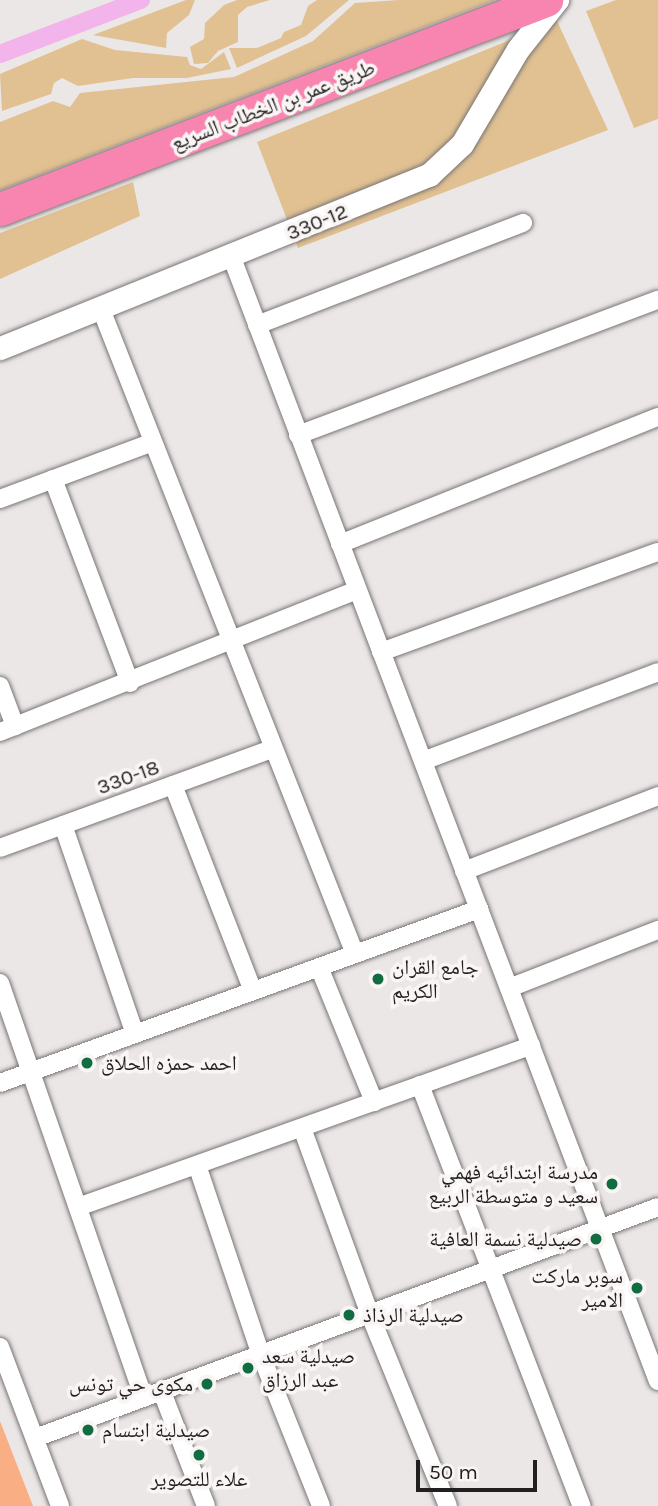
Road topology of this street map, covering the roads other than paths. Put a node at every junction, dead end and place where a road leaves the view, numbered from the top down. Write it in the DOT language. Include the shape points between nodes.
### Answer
graph roads {
  1 [pos="546,0"];
  2 [pos="558,0"];
  3 [pos="0,209"];
  4 [pos="523,223"];
  5 [pos="232,258"];
  6 [pos="658,300"];
  7 [pos="101,309"];
  8 [pos="257,325"];
  9 [pos="0,348"];
  10 [pos="658,417"];
  11 [pos="298,435"];
  12 [pos="153,442"];
  13 [pos="52,479"];
  14 [pos="0,499"];
  15 [pos="340,544"];
  16 [pos="658,552"];
  17 [pos="357,590"];
  18 [pos="232,641"];
  19 [pos="381,652"];
  20 [pos="658,672"];
  21 [pos="130,683"];
  22 [pos="0,686"];
  23 [pos="8,729"];
  24 [pos="272,749"];
  25 [pos="423,761"];
  26 [pos="173,785"];
  27 [pos="658,796"];
  28 [pos="63,825"];
  29 [pos="0,848"];
  30 [pos="464,871"];
  31 [pos="479,909"];
  32 [pos="658,930"];
  33 [pos="355,954"];
  34 [pos="319,967"];
  35 [pos="0,983"];
  36 [pos="509,988"];
  37 [pos="253,991"];
  38 [pos="135,1034"];
  39 [pos="531,1046"];
  40 [pos="31,1071"];
  41 [pos="0,1083"];
  42 [pos="420,1085"];
  43 [pos="374,1102"];
  44 [pos="302,1128"];
  45 [pos="197,1165"];
  46 [pos="78,1207"];
  47 [pos="658,1207"];
  48 [pos="601,1230"];
  49 [pos="492,1270"];
  50 [pos="370,1315"];
  51 [pos="650,1337"];
  52 [pos="0,1347"];
  53 [pos="261,1355"];
  54 [pos="658,1381"];
  55 [pos="162,1392"];
  56 [pos="144,1398"];
  57 [pos="35,1438"];
  58 [pos="60,1506"];
  59 [pos="206,1506"];
  60 [pos="321,1506"];
  61 [pos="448,1506"];
  62 [pos="582,1506"];
  1 -- 3 [label="highway, طريق عمر بن الخطاب السريع"];
  2 -- 5 [label="street, 330-12" via="518,49 463,144 439,169"];
  4 -- 8 [label="street"];
  5 -- 7 [label="street, 330-12"];
  5 -- 8 [label="street"];
  6 -- 11 [label="street"];
  7 -- 9 [label="street, 330-12"];
  7 -- 12 [label="street"];
  8 -- 11 [label="street"];
  10 -- 15 [label="street"];
  11 -- 15 [label="street"];
  12 -- 13 [label="street"];
  12 -- 18 [label="street"];
  13 -- 14 [label="street"];
  13 -- 21 [label="street"];
  15 -- 17 [label="street"];
  16 -- 19 [label="street"];
  17 -- 18 [label="street"];
  17 -- 19 [label="street"];
  18 -- 21 [label="street"];
  18 -- 24 [label="street"];
  19 -- 25 [label="street"];
  20 -- 25 [label="street"];
  21 -- 23 [label="street"];
  22 -- 23 [label="street"];
  24 -- 26 [label="street, 330-18"];
  24 -- 33 [label="street"];
  25 -- 30 [label="street"];
  26 -- 28 [label="street, 330-18"];
  26 -- 37 [label="street"];
  27 -- 30 [label="street"];
  28 -- 29 [label="street, 330-18"];
  28 -- 38 [label="street"];
  30 -- 31 [label="street"];
  31 -- 33 [label="street"];
  31 -- 36 [label="street"];
  32 -- 36 [label="street"];
  33 -- 34 [label="street"];
  34 -- 37 [label="street"];
  34 -- 43 [label="street"];
  35 -- 40 [label="street"];
  36 -- 39 [label="street"];
  37 -- 38 [label="street"];
  38 -- 40 [label="street"];
  39 -- 42 [label="street"];
  39 -- 48 [label="street"];
  40 -- 41 [label="street"];
  40 -- 46 [label="street"];
  42 -- 43 [label="street"];
  42 -- 49 [label="street"];
  43 -- 44 [label="street"];
  44 -- 45 [label="street"];
  44 -- 50 [label="street"];
  45 -- 46 [label="street"];
  45 -- 53 [label="street"];
  46 -- 56 [label="street"];
  47 -- 48 [label="street"];
  48 -- 49 [label="street"];
  48 -- 51 [label="street"];
  49 -- 50 [label="street"];
  49 -- 62 [label="street"];
  50 -- 53 [label="street"];
  50 -- 61 [label="street"];
  51 -- 54 [label="street"];
  52 -- 57 [label="street"];
  53 -- 55 [label="street"];
  53 -- 60 [label="street"];
  55 -- 56 [label="street"];
  55 -- 59 [label="street"];
  56 -- 57 [label="street"];
  57 -- 58 [label="street"];
}
